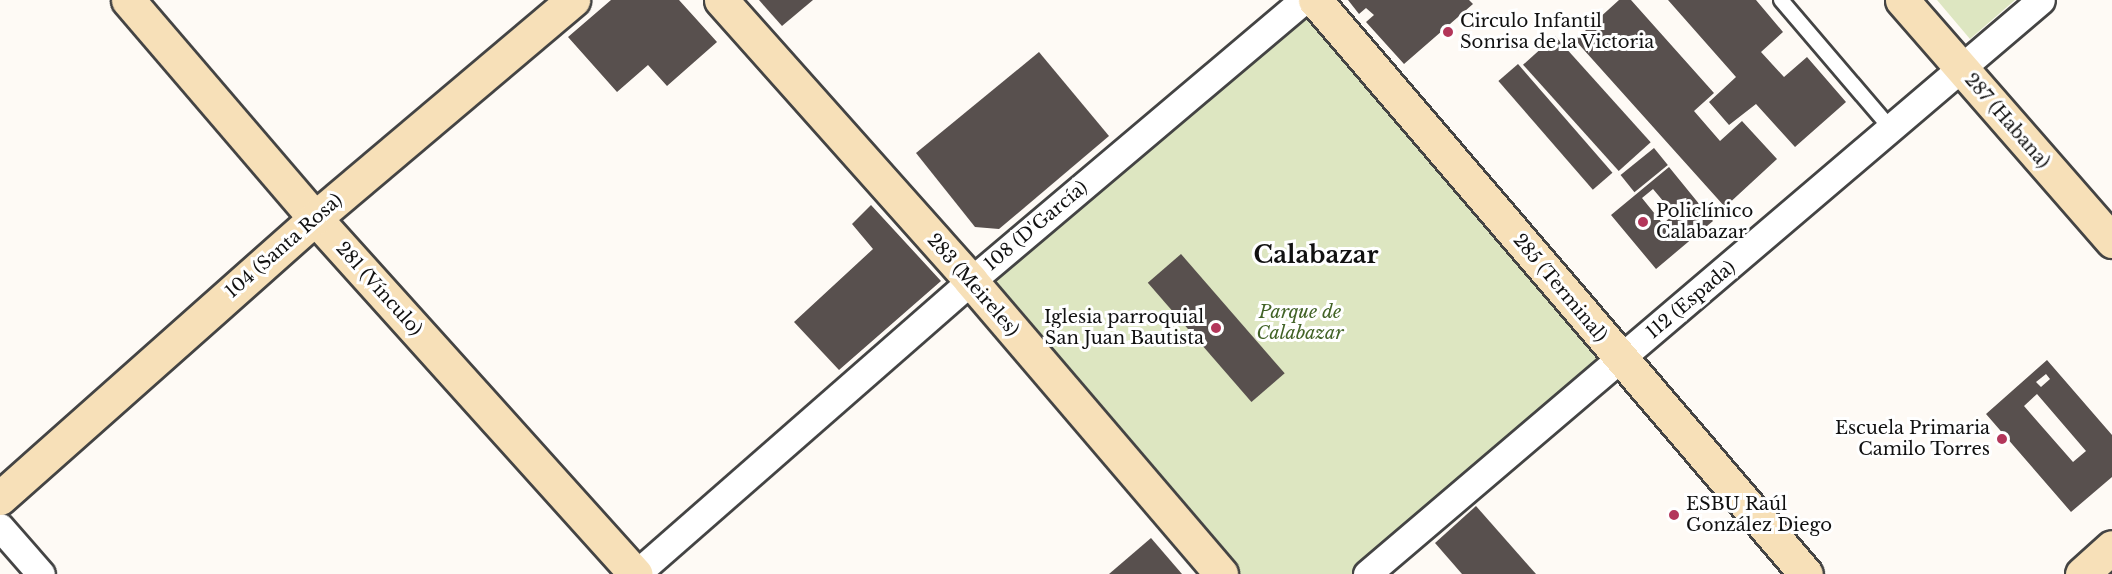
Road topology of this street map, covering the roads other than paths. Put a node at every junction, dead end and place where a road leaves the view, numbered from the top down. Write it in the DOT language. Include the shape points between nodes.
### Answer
graph roads {
  1 [pos="128,0"];
  2 [pos="573,0"];
  3 [pos="721,0"];
  4 [pos="1304,0"];
  5 [pos="1315,0"];
  6 [pos="1781,0"];
  7 [pos="1902,0"];
  8 [pos="2041,0"];
  9 [pos="1961,69"];
  10 [pos="1891,129"];
  11 [pos="315,218"];
  12 [pos="2112,241"];
  13 [pos="971,281"];
  14 [pos="1621,359"];
  15 [pos="0,498"];
  16 [pos="0,527"];
  17 [pos="2112,548"];
  18 [pos="41,574"];
  19 [pos="636,574"];
  20 [pos="1221,574"];
  21 [pos="1366,574"];
  22 [pos="1806,574"];
  23 [pos="2082,574"];
  1 -- 11 [label="main road, 281 (Vínculo)"];
  2 -- 11 [label="main road, 104 (Santa Rosa)"];
  3 -- 13 [label="main road, 283 (Meireles)"];
  4 -- 13 [label="street, 108 (D'García)"];
  5 -- 14 [label="main road, 285 (Terminal)"];
  6 -- 10 [label="lane"];
  7 -- 9 [label="main road, 287 (Habana)"];
  8 -- 9 [label="street, 112 (Espada)"];
  9 -- 10 [label="street, 112 (Espada)"];
  9 -- 12 [label="main road, 287 (Habana)"];
  10 -- 14 [label="street, 112 (Espada)"];
  11 -- 15 [label="main road, 104 (Santa Rosa)"];
  11 -- 19 [label="main road, 281 (Vínculo)"];
  13 -- 19 [label="street, 108 (D'García)"];
  13 -- 20 [label="main road, 283 (Meireles)"];
  14 -- 21 [label="street, 112 (Espada)"];
  14 -- 22 [label="main road, 285 (Terminal)"];
  16 -- 18 [label="street"];
  17 -- 23 [label="main road"];
}
